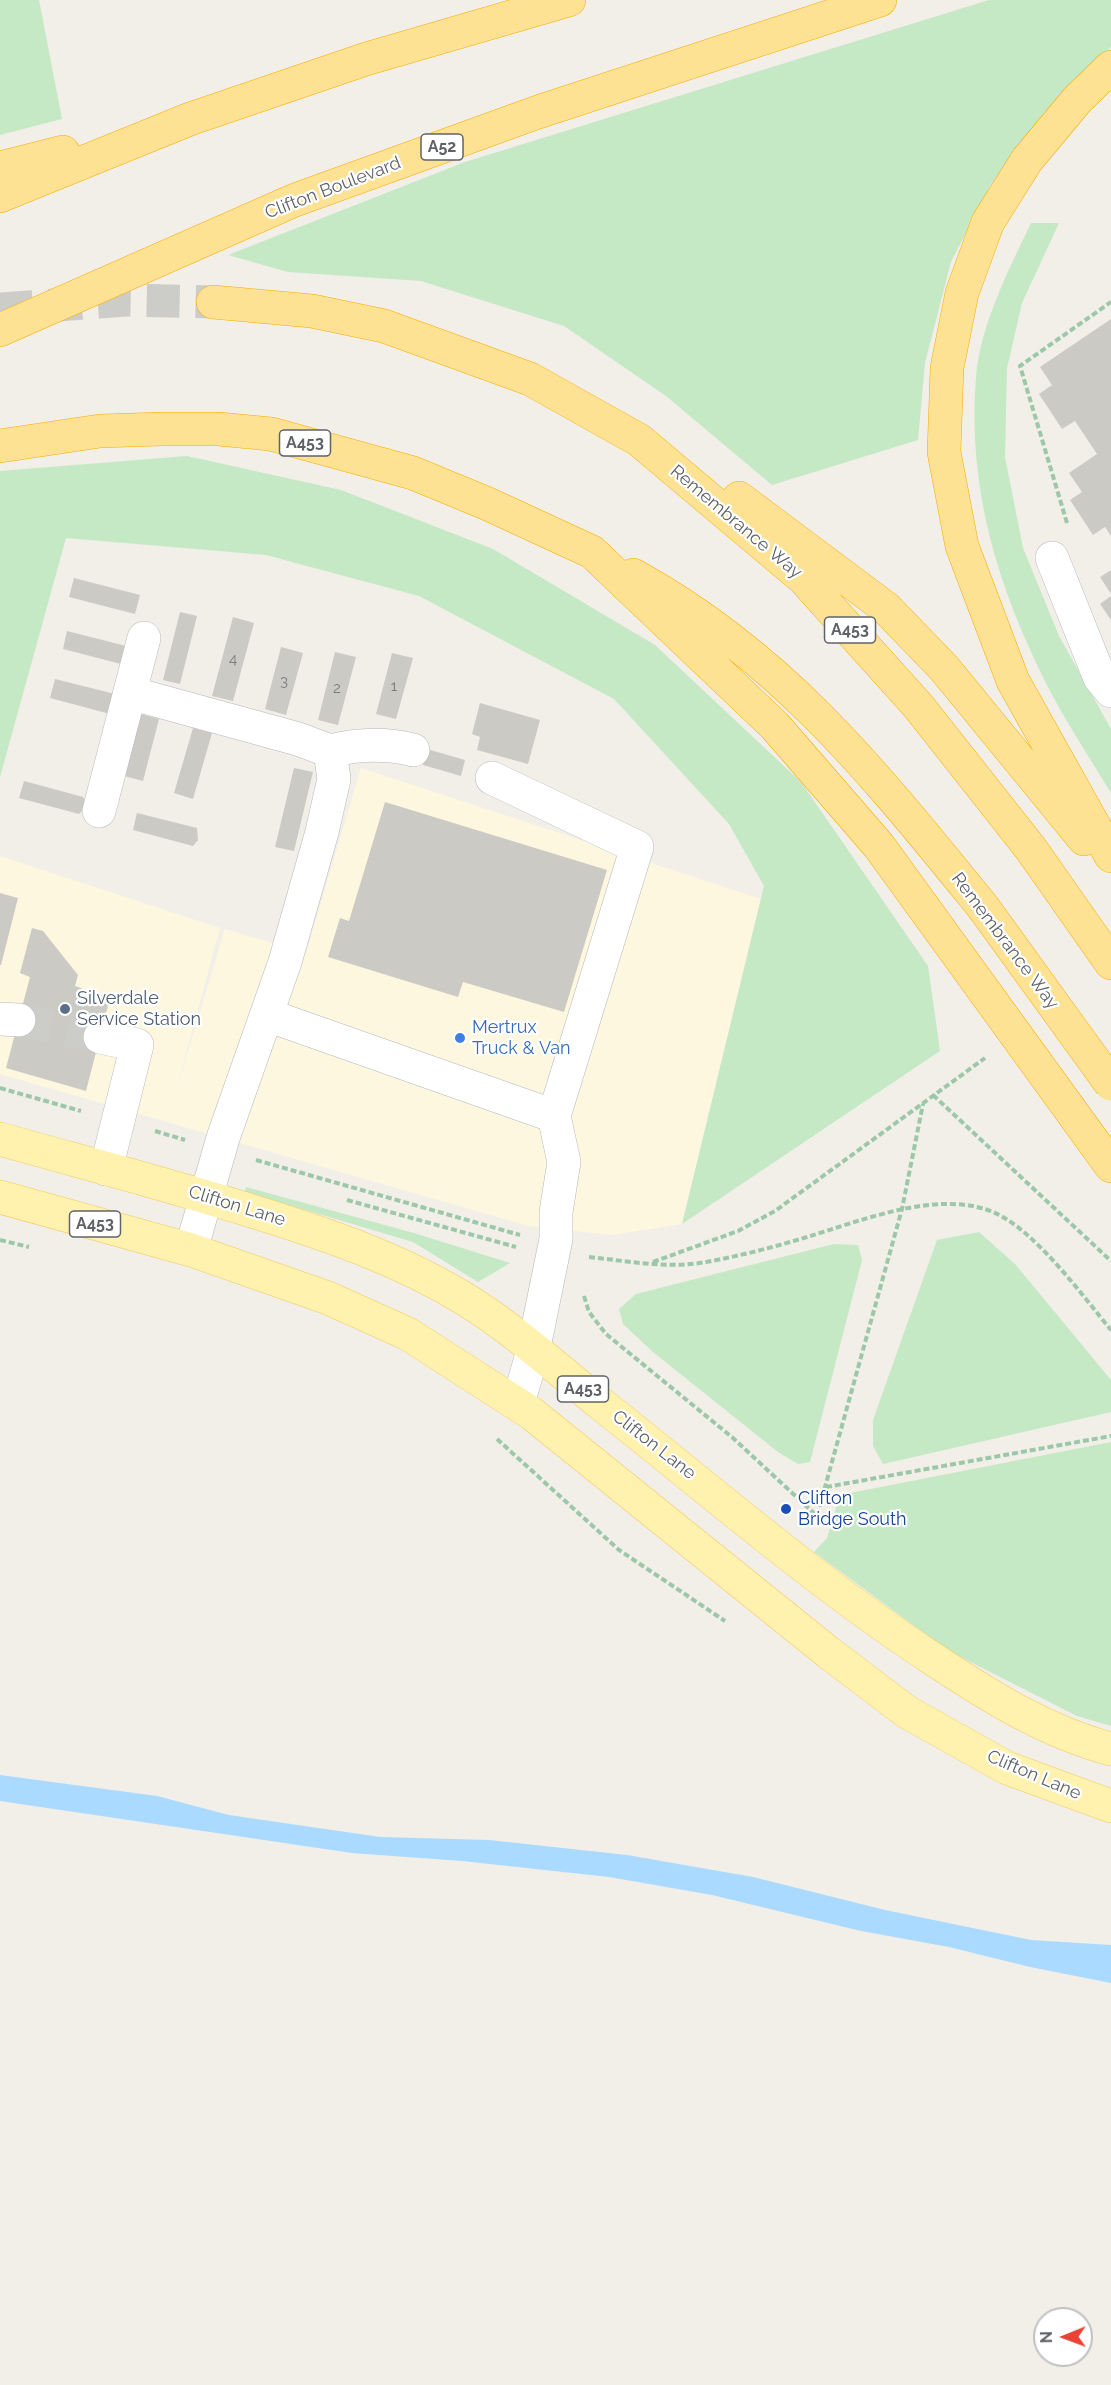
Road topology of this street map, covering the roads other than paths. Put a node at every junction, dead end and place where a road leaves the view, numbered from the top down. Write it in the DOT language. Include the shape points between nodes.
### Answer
graph roads {
  1 [pos="569,0"];
  2 [pos="880,0"];
  3 [pos="1111,67"];
  4 [pos="190,119"];
  5 [pos="0,168"];
  6 [pos="0,196"];
  7 [pos="213,302"];
  8 [pos="5,329"];
  9 [pos="639,440"];
  10 [pos="0,446"];
  11 [pos="592,552"];
  12 [pos="1052,558"];
  13 [pos="144,638"];
  14 [pos="1111,691"];
  15 [pos="130,693"];
  16 [pos="413,750"];
  17 [pos="330,751"];
  18 [pos="492,778"];
  19 [pos="99,810"];
  20 [pos="1111,856"];
  21 [pos="1111,872"];
  22 [pos="1111,963"];
  23 [pos="267,1015"];
  24 [pos="100,1038"];
  25 [pos="1111,1084"];
  26 [pos="554,1116"];
  27 [pos="0,1139"];
  28 [pos="1111,1166"];
  29 [pos="106,1169"];
  30 [pos="205,1196"];
  31 [pos="0,1197"];
  32 [pos="191,1250"];
  33 [pos="534,1347"];
  34 [pos="518,1404"];
  35 [pos="1111,1749"];
  36 [pos="1111,1806"];
  1 -- 4 [label="highway" via="366,59"];
  2 -- 8 [label="highway, Clifton Boulevard / A52" via="538,112 295,200"];
  3 -- 20 [label="highway" via="1077,100 1027,160 988,222 962,293 947,368 944,452 962,546 1013,681"];
  4 -- 5 [label="highway"];
  4 -- 6 [label="highway"];
  7 -- 9 [label="highway, Remembrance Way / A453" via="312,312 384,326 530,379"];
  9 -- 21 [label="highway" via="731,493 886,608 944,668"];
  9 -- 22 [label="highway, Remembrance Way / A453" via="803,578 919,707 1030,849"];
  10 -- 11 [label="highway, A453" via="100,431 219,429 271,434 413,473"];
  11 -- 25 [label="highway, Remembrance Way / A453, bridge" via="677,599 713,624 813,708 880,780 983,907"];
  11 -- 28 [label="highway" via="775,726 879,846"];
  12 -- 14 [label="lane" via="1100,678"];
  13 -- 15 [label="lane"];
  15 -- 17 [label="lane"];
  15 -- 19 [label="lane"];
  16 -- 17 [label="lane" via="374,745"];
  17 -- 23 [label="lane" via="334,779 322,832"];
  18 -- 26 [label="lane" via="637,847"];
  23 -- 26 [label="lane"];
  23 -- 30 [label="lane"];
  24 -- 29 [label="lane" via="137,1045"];
  26 -- 33 [label="lane" via="564,1161"];
  27 -- 29 [label="main road, Clifton Lane / A453"];
  29 -- 30 [label="main road, Clifton Lane / A453"];
  30 -- 32 [label="lane"];
  30 -- 33 [label="main road, Clifton Lane / A453" via="367,1250 415,1272 469,1302"];
  31 -- 32 [label="main road, Clifton Lane / A453"];
  32 -- 34 [label="main road, Clifton Lane / A453" via="328,1298 408,1334"];
  33 -- 34 [label="lane"];
  33 -- 35 [label="main road, Clifton Lane / A453" via="864,1614 996,1700 1078,1740"];
  34 -- 36 [label="main road, Clifton Lane / A453" via="907,1712 1007,1768"];
}
